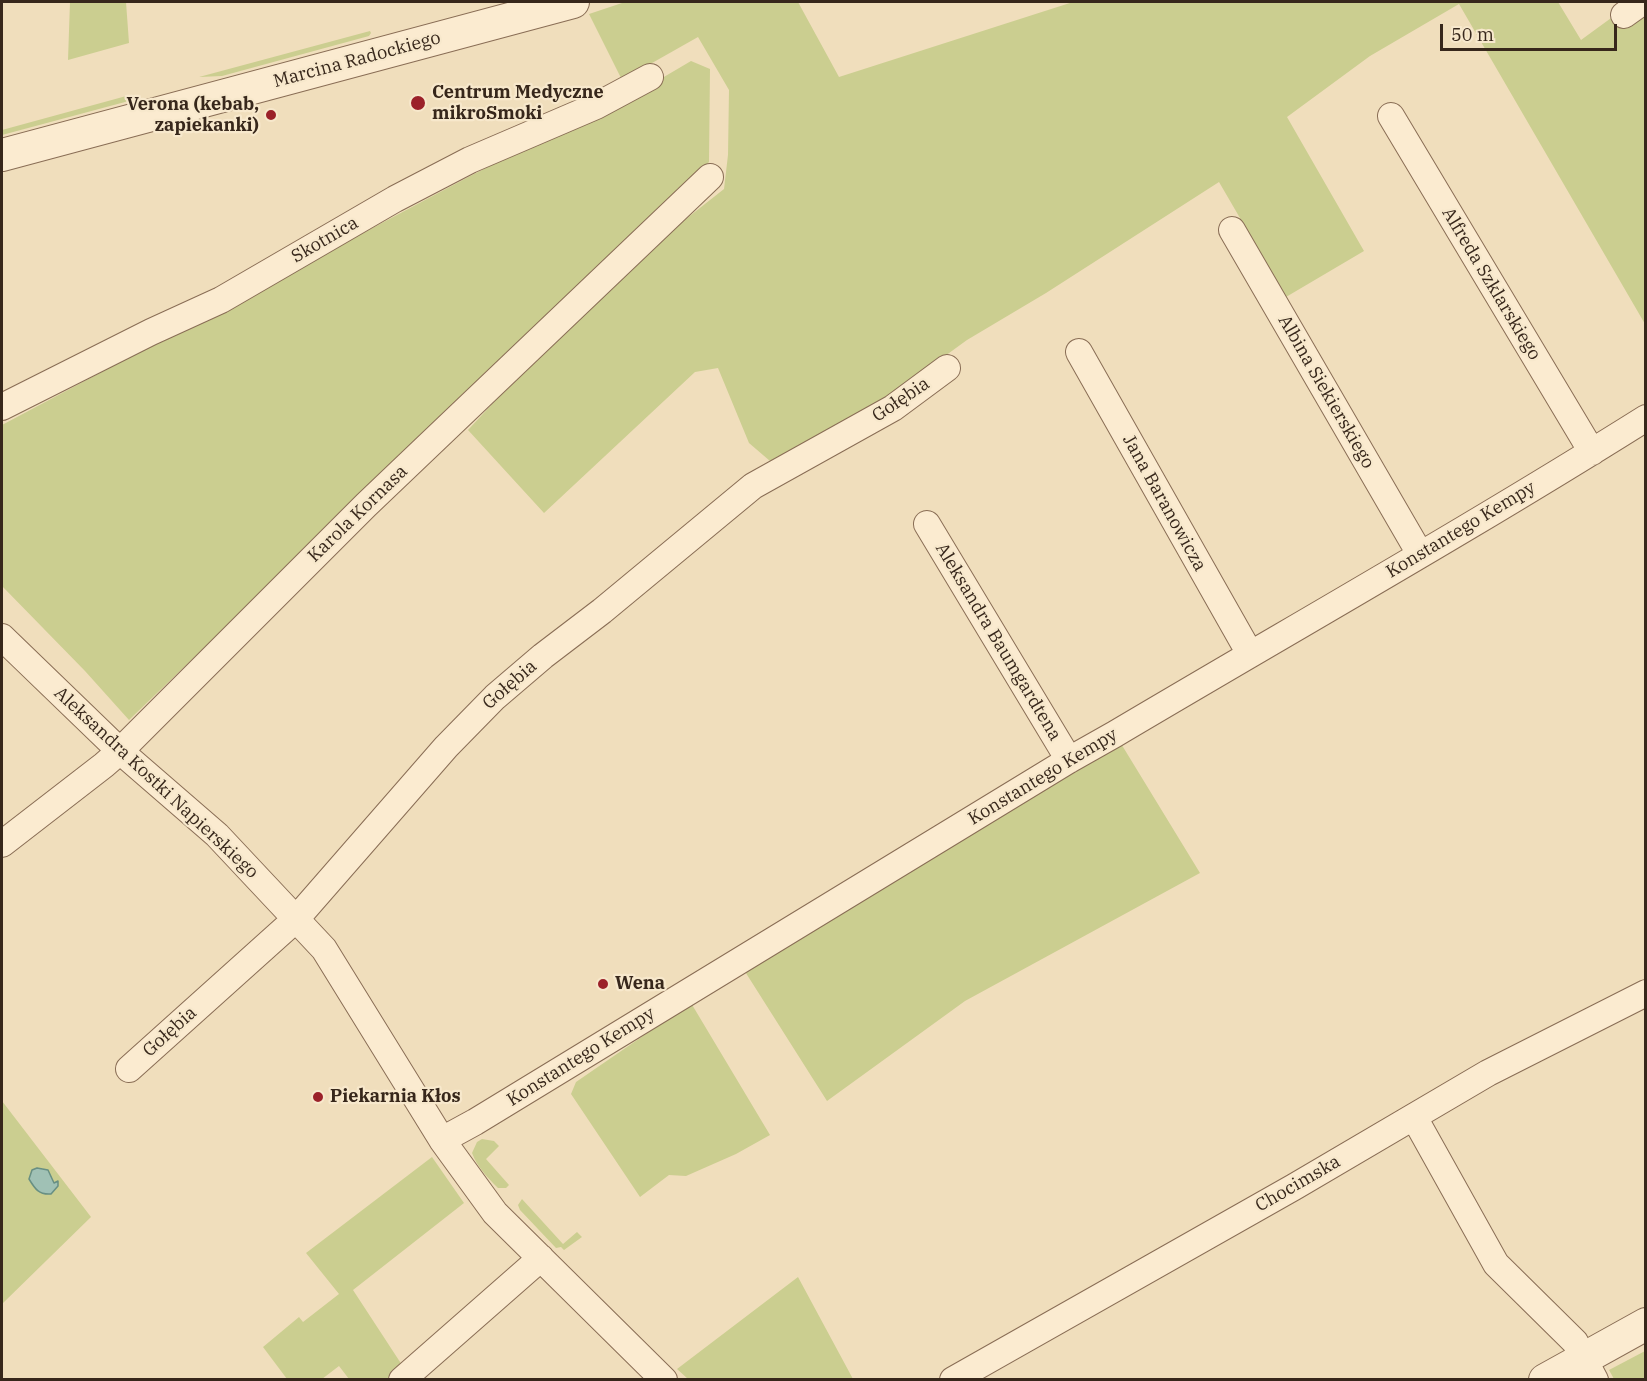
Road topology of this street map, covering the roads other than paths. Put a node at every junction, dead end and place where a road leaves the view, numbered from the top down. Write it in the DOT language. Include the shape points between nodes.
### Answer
graph roads {
  1 [pos="573,2"];
  2 [pos="650,76"];
  3 [pos="1391,116"];
  4 [pos="2,155"];
  5 [pos="710,177"];
  6 [pos="1232,230"];
  7 [pos="1079,352"];
  8 [pos="947,368"];
  9 [pos="2,407"];
  10 [pos="1646,418"];
  11 [pos="1592,452"];
  12 [pos="927,524"];
  13 [pos="1420,554"];
  14 [pos="2,637"];
  15 [pos="1250,654"];
  16 [pos="120,750"];
  17 [pos="1069,760"];
  18 [pos="2,844"];
  19 [pos="296,919"];
  20 [pos="1646,993"];
  21 [pos="129,1069"];
  22 [pos="1414,1117"];
  23 [pos="442,1140"];
  24 [pos="541,1258"];
  25 [pos="1646,1324"];
  26 [pos="1590,1369"];
  27 [pos="402,1380"];
  28 [pos="664,1380"];
  29 [pos="953,1380"];
  30 [pos="1545,1380"];
  1 -- 4 [label="street, Marcina Radockiego"];
  2 -- 9 [label="street, Skotnica" via="596,106 470,160 221,300"];
  3 -- 11 [label="street, Alfreda Szklarskiego"];
  5 -- 16 [label="street, Karola Kornasa" via="366,505"];
  6 -- 13 [label="street, Albina Siekierskiego"];
  7 -- 15 [label="street, Jana Baranowicza"];
  8 -- 19 [label="street, Gołębia" via="893,408 753,486 495,697 446,747"];
  10 -- 11 [label="street, Konstantego Kempy"];
  11 -- 13 [label="street, Konstantego Kempy"];
  12 -- 17 [label="street, Aleksandra Baumgardtena"];
  13 -- 15 [label="street, Konstantego Kempy"];
  14 -- 16 [label="street, Aleksandra Kostki Napierskiego"];
  15 -- 17 [label="street, Konstantego Kempy"];
  16 -- 18 [label="street, Karola Kornasa"];
  16 -- 19 [label="street, Aleksandra Kostki Napierskiego" via="217,835"];
  17 -- 23 [label="street, Konstantego Kempy"];
  19 -- 21 [label="street, Gołębia"];
  19 -- 23 [label="street, Aleksandra Kostki Napierskiego" via="324,949"];
  20 -- 22 [label="street, Chocimska" via="1488,1073"];
  22 -- 26 [label="street" via="1496,1264 1575,1342"];
  22 -- 29 [label="street, Chocimska"];
  23 -- 24 [label="street, Aleksandra Kostki Napierskiego" via="495,1213"];
  24 -- 27 [label="street"];
  24 -- 28 [label="street, Aleksandra Kostki Napierskiego"];
  25 -- 26 [label="street"];
  26 -- 30 [label="street"];
}
